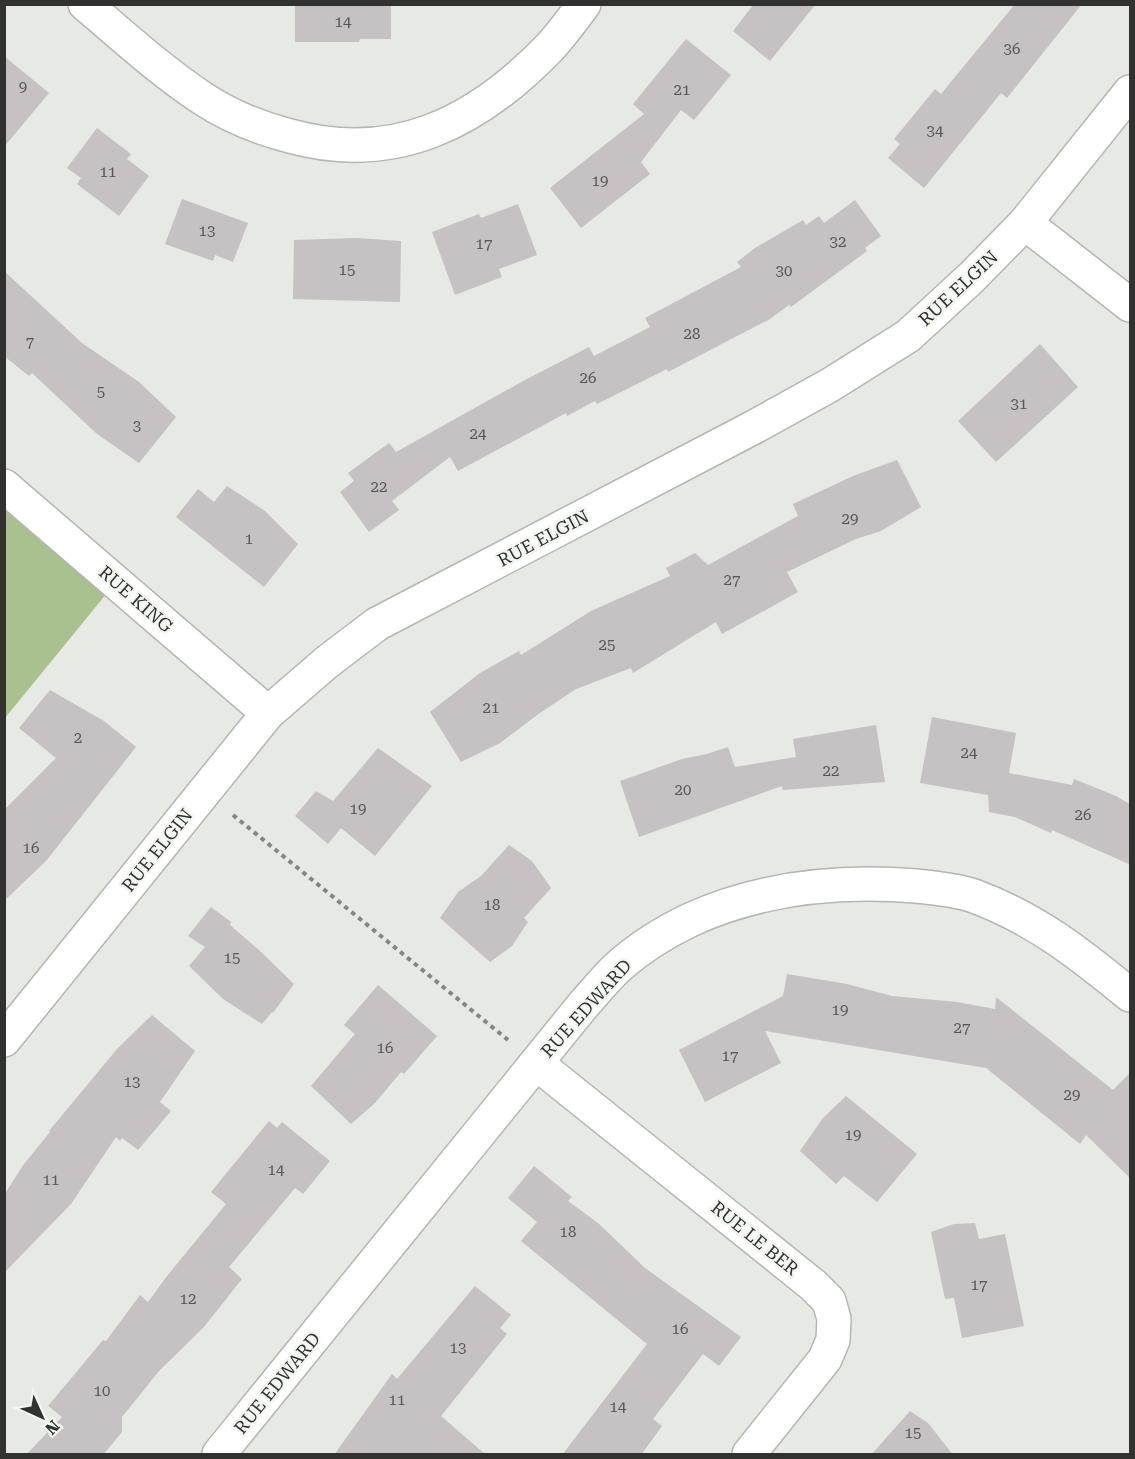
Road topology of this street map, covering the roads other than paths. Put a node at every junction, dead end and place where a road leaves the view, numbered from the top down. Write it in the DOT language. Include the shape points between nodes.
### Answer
graph roads {
  1 [pos="85,4"];
  2 [pos="584,4"];
  3 [pos="1131,92"];
  4 [pos="1025,223"];
  5 [pos="1131,305"];
  6 [pos="4,486"];
  7 [pos="268,713"];
  8 [pos="1131,995"];
  9 [pos="4,1040"];
  10 [pos="536,1064"];
  11 [pos="219,1455"];
  12 [pos="749,1455"];
  1 -- 2 [label="street" via="202,99 269,130 335,146 407,140 449,124 518,77 551,46"];
  3 -- 4 [label="street, RUE ELGIN"];
  4 -- 5 [label="street"];
  4 -- 7 [label="street, RUE ELGIN" via="908,336 756,426 377,624"];
  6 -- 7 [label="street, RUE KING"];
  7 -- 9 [label="street, RUE ELGIN"];
  8 -- 10 [label="street, RUE EDWARD" via="1055,936 972,895 931,887 831,885 737,903 690,920 651,943 618,967"];
  10 -- 11 [label="street, RUE EDWARD"];
  10 -- 12 [label="street, RUE LE BER" via="829,1301 834,1319 833,1340 825,1359"];
}
